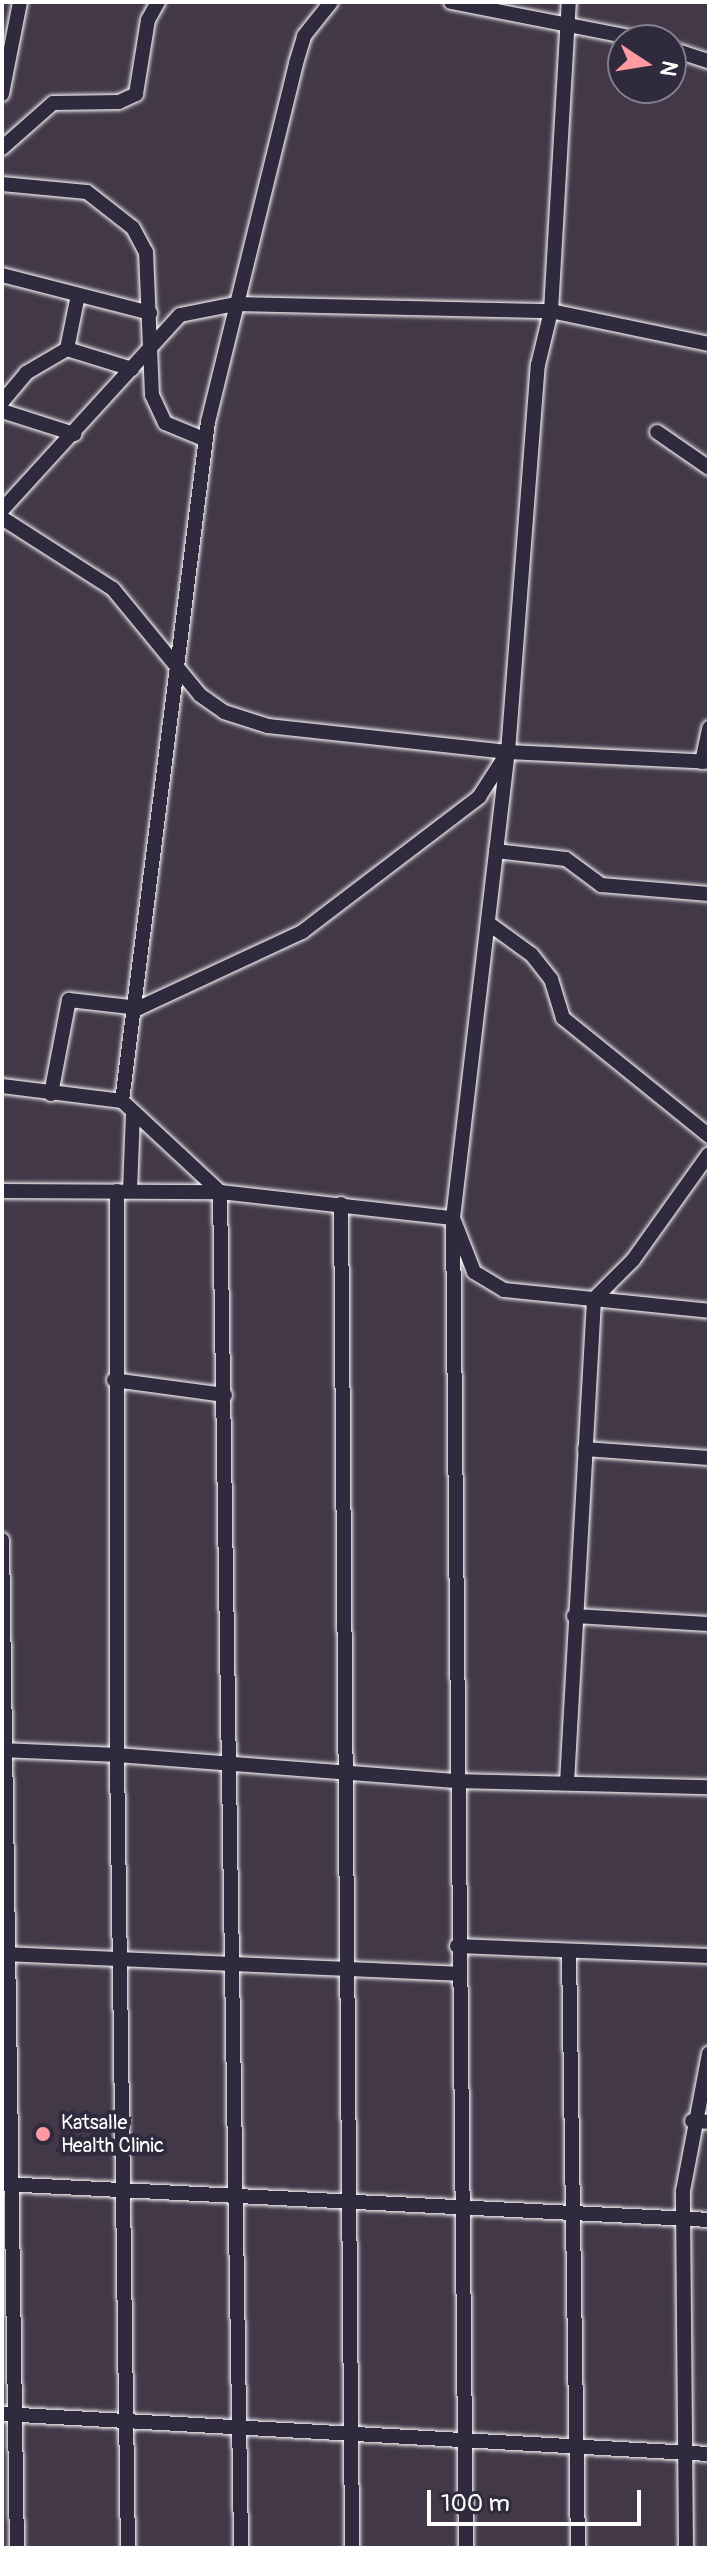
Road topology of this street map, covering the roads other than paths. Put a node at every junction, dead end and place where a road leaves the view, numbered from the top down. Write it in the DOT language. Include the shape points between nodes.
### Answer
graph roads {
  1 [pos="20,2"];
  2 [pos="158,2"];
  3 [pos="331,2"];
  4 [pos="451,2"];
  5 [pos="569,2"];
  6 [pos="481,4"];
  7 [pos="565,21"];
  8 [pos="607,31"];
  9 [pos="687,54"];
  10 [pos="709,61"];
  11 [pos="2,94"];
  12 [pos="2,148"];
  13 [pos="2,184"];
  14 [pos="2,275"];
  15 [pos="78,295"];
  16 [pos="235,304"];
  17 [pos="551,311"];
  18 [pos="150,313"];
  19 [pos="149,343"];
  20 [pos="709,344"];
  21 [pos="67,349"];
  22 [pos="132,369"];
  23 [pos="2,402"];
  24 [pos="2,411"];
  25 [pos="657,432"];
  26 [pos="74,434"];
  27 [pos="206,440"];
  28 [pos="709,468"];
  29 [pos="2,510"];
  30 [pos="2,518"];
  31 [pos="179,669"];
  32 [pos="709,728"];
  33 [pos="508,752"];
  34 [pos="705,762"];
  35 [pos="496,851"];
  36 [pos="709,894"];
  37 [pos="488,923"];
  38 [pos="139,1008"];
  39 [pos="2,1086"];
  40 [pos="51,1094"];
  41 [pos="128,1107"];
  42 [pos="709,1136"];
  43 [pos="709,1154"];
  44 [pos="2,1191"];
  45 [pos="124,1191"];
  46 [pos="220,1192"];
  47 [pos="341,1204"];
  48 [pos="453,1218"];
  49 [pos="594,1299"];
  50 [pos="709,1311"];
  51 [pos="114,1380"];
  52 [pos="225,1395"];
  53 [pos="585,1449"];
  54 [pos="709,1458"];
  55 [pos="2,1540"];
  56 [pos="574,1616"];
  57 [pos="709,1624"];
  58 [pos="4,1750"];
  59 [pos="117,1755"];
  60 [pos="230,1763"];
  61 [pos="345,1774"];
  62 [pos="455,1781"];
  63 [pos="567,1783"];
  64 [pos="709,1787"];
  65 [pos="457,1946"];
  66 [pos="569,1951"];
  67 [pos="5,1954"];
  68 [pos="709,1956"];
  69 [pos="115,1957"];
  70 [pos="233,1963"];
  71 [pos="347,1970"];
  72 [pos="458,1974"];
  73 [pos="709,2053"];
  74 [pos="692,2121"];
  75 [pos="709,2122"];
  76 [pos="7,2185"];
  77 [pos="121,2190"];
  78 [pos="237,2198"];
  79 [pos="349,2204"];
  80 [pos="461,2207"];
  81 [pos="569,2213"];
  82 [pos="683,2219"];
  83 [pos="709,2220"];
  84 [pos="9,2414"];
  85 [pos="126,2426"];
  86 [pos="241,2431"];
  87 [pos="351,2437"];
  88 [pos="464,2442"];
  89 [pos="576,2448"];
  90 [pos="685,2453"];
  91 [pos="709,2454"];
  92 [pos="17,2548"];
  93 [pos="128,2548"];
  94 [pos="241,2548"];
  95 [pos="352,2548"];
  96 [pos="466,2548"];
  97 [pos="578,2548"];
  98 [pos="686,2548"];
  1 -- 11 [label="street"];
  2 -- 12 [label="street" via="136,94 119,102 53,103"];
  3 -- 16 [label="street" via="300,49"];
  4 -- 6 [label="street"];
  5 -- 7 [label="street"];
  6 -- 7 [label="street"];
  7 -- 8 [label="street"];
  7 -- 17 [label="street"];
  9 -- 10 [label="street"];
  13 -- 18 [label="street" via="64,187 109,202 146,252"];
  14 -- 15 [label="street"];
  15 -- 18 [label="street"];
  15 -- 21 [label="street"];
  16 -- 17 [label="street"];
  16 -- 19 [label="street" via="180,315"];
  16 -- 27 [label="street"];
  17 -- 20 [label="street"];
  17 -- 33 [label="street" via="536,380"];
  18 -- 19 [label="street"];
  19 -- 22 [label="street"];
  19 -- 27 [label="street" via="152,395 165,423"];
  21 -- 22 [label="street"];
  21 -- 23 [label="street" via="26,373"];
  22 -- 26 [label="street"];
  24 -- 26 [label="street"];
  25 -- 28 [label="street"];
  26 -- 29 [label="street"];
  27 -- 31 [label="street"];
  30 -- 31 [label="street" via="113,589"];
  31 -- 33 [label="street" via="224,712 268,726"];
  31 -- 38 [label="street"];
  32 -- 34 [label="street"];
  33 -- 34 [label="street"];
  33 -- 35 [label="street"];
  33 -- 38 [label="street" via="479,797 302,932"];
  35 -- 36 [label="street" via="566,859 601,885"];
  35 -- 37 [label="street"];
  37 -- 42 [label="street" via="551,979 563,1018"];
  37 -- 48 [label="street"];
  38 -- 40 [label="street" via="69,1000"];
  38 -- 41 [label="street"];
  39 -- 40 [label="street"];
  40 -- 41 [label="street"];
  41 -- 45 [label="street"];
  41 -- 46 [label="street"];
  43 -- 49 [label="street" via="633,1260"];
  44 -- 45 [label="street"];
  45 -- 46 [label="street"];
  45 -- 51 [label="street"];
  46 -- 47 [label="street"];
  46 -- 52 [label="street"];
  47 -- 48 [label="street"];
  47 -- 61 [label="street"];
  48 -- 49 [label="street" via="474,1272 488,1283"];
  48 -- 62 [label="street"];
  49 -- 50 [label="street"];
  49 -- 53 [label="street"];
  51 -- 52 [label="street"];
  51 -- 59 [label="street"];
  52 -- 60 [label="street"];
  53 -- 54 [label="street"];
  53 -- 56 [label="street"];
  55 -- 58 [label="street"];
  56 -- 57 [label="street"];
  56 -- 63 [label="street"];
  58 -- 59 [label="street"];
  58 -- 67 [label="street"];
  59 -- 60 [label="street"];
  59 -- 69 [label="street"];
  60 -- 61 [label="street"];
  60 -- 70 [label="street"];
  61 -- 62 [label="street"];
  61 -- 71 [label="street"];
  62 -- 63 [label="street"];
  62 -- 65 [label="street"];
  63 -- 64 [label="street"];
  65 -- 66 [label="street"];
  65 -- 72 [label="street"];
  66 -- 68 [label="street"];
  66 -- 81 [label="street"];
  67 -- 69 [label="street"];
  67 -- 76 [label="street"];
  69 -- 70 [label="street"];
  69 -- 77 [label="street"];
  70 -- 71 [label="street"];
  70 -- 78 [label="street"];
  71 -- 72 [label="street"];
  71 -- 79 [label="street"];
  72 -- 80 [label="street"];
  73 -- 74 [label="street"];
  74 -- 75 [label="street"];
  74 -- 82 [label="street"];
  76 -- 77 [label="street"];
  76 -- 84 [label="street"];
  77 -- 78 [label="street"];
  77 -- 85 [label="street"];
  78 -- 79 [label="street"];
  78 -- 86 [label="street"];
  79 -- 80 [label="street"];
  79 -- 87 [label="street"];
  80 -- 81 [label="street"];
  80 -- 88 [label="street"];
  81 -- 82 [label="street"];
  81 -- 89 [label="street"];
  82 -- 83 [label="street"];
  82 -- 90 [label="street"];
  84 -- 85 [label="street"];
  84 -- 92 [label="street"];
  85 -- 86 [label="street"];
  85 -- 93 [label="street"];
  86 -- 87 [label="street"];
  86 -- 94 [label="street"];
  87 -- 88 [label="street"];
  87 -- 95 [label="street"];
  88 -- 89 [label="street"];
  88 -- 96 [label="street"];
  89 -- 90 [label="street"];
  89 -- 97 [label="street"];
  90 -- 91 [label="street"];
  90 -- 98 [label="street"];
}
